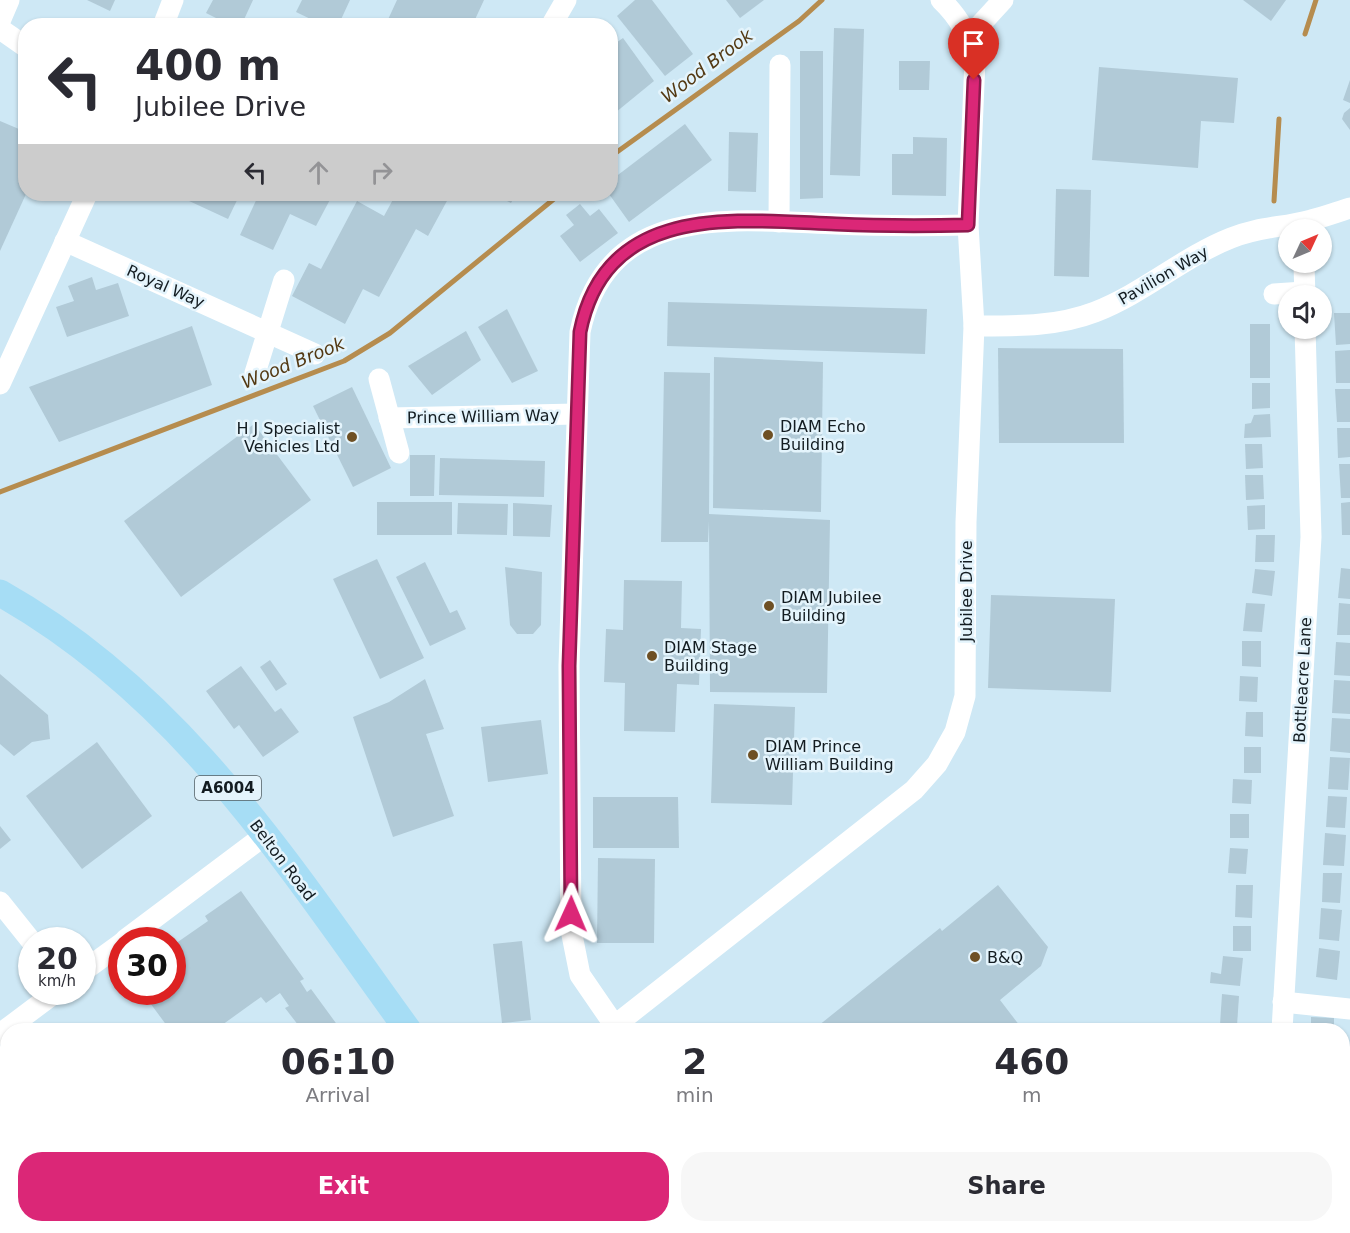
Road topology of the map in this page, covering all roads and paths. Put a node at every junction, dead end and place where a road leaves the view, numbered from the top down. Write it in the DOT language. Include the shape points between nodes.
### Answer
graph roads {
  1 [pos="9,0"];
  2 [pos="173,0"];
  3 [pos="566,0"];
  4 [pos="941,0"];
  5 [pos="1003,0"];
  6 [pos="166,18"];
  7 [pos="556,18"];
  8 [pos="0,21"];
  9 [pos="0,29"];
  10 [pos="969,37"];
  11 [pos="18,41"];
  12 [pos="780,65"];
  13 [pos="84,201"];
  14 [pos="1350,208"];
  15 [pos="779,222"];
  16 [pos="968,225"];
  17 [pos="65,241"];
  18 [pos="284,280"];
  19 [pos="1274,294"];
  20 [pos="1278,294"];
  21 [pos="974,326"];
  22 [pos="268,331"];
  23 [pos="1305,339"];
  24 [pos="315,354"];
  25 [pos="255,373"];
  26 [pos="379,380"];
  27 [pos="0,384"];
  28 [pos="576,414"];
  29 [pos="389,418"];
  30 [pos="399,453"];
  31 [pos="0,593"];
  32 [pos="265,835"];
  33 [pos="0,902"];
  34 [pos="20,927"];
  35 [pos="143,927"];
  36 [pos="1283,1002"];
  37 [pos="39,1005"];
  38 [pos="1350,1009"];
  39 [pos="15,1023"];
  40 [pos="403,1023"];
  41 [pos="609,1023"];
  42 [pos="618,1023"];
  43 [pos="1282,1023"];
  1 -- 8 [label="street"];
  2 -- 6 [label="street"];
  3 -- 7 [label="street"];
  4 -- 10 [label="street, Jubilee Drive"];
  5 -- 10 [label="street"];
  9 -- 11 [label="street"];
  10 -- 16 [label="street, Jubilee Drive" via="975,60"];
  12 -- 15 [label="street"];
  13 -- 17 [label="street"];
  14 -- 21 [label="street, Pavilion Way" via="1310,221 1261,227 1200,251 1129,296 1095,312 1036,326"];
  15 -- 16 [label="street"];
  15 -- 28 [label="street" via="704,222 682,226 643,240 625,253 585,305"];
  16 -- 21 [label="street, Jubilee Drive"];
  17 -- 22 [label="street, Royal Way"];
  17 -- 27 [label="street"];
  18 -- 22 [label="street"];
  19 -- 20 [label="street"];
  21 -- 42 [label="street, Jubilee Drive" via="966,522 966,668 962,713 955,732 937,764 914,790"];
  22 -- 24 [label="street, Royal Way"];
  22 -- 25 [label="street"];
  23 -- 36 [label="street, Bottleacre Lane" via="1311,537"];
  26 -- 29 [label="street, Prince William Way"];
  28 -- 29 [label="street, Prince William Way"];
  28 -- 41 [label="street" via="569,666 571,930 580,975"];
  29 -- 30 [label="street, Prince William Way"];
  31 -- 32 [label="main road, Belton Road / A6004" via="74,639 126,681 203,759"];
  32 -- 35 [label="street"];
  32 -- 40 [label="main road, Belton Road / A6004"];
  33 -- 34 [label="street"];
  36 -- 38 [label="street"];
  36 -- 43 [label="street, Bottleacre Lane"];
  37 -- 39 [label="street"];
}
